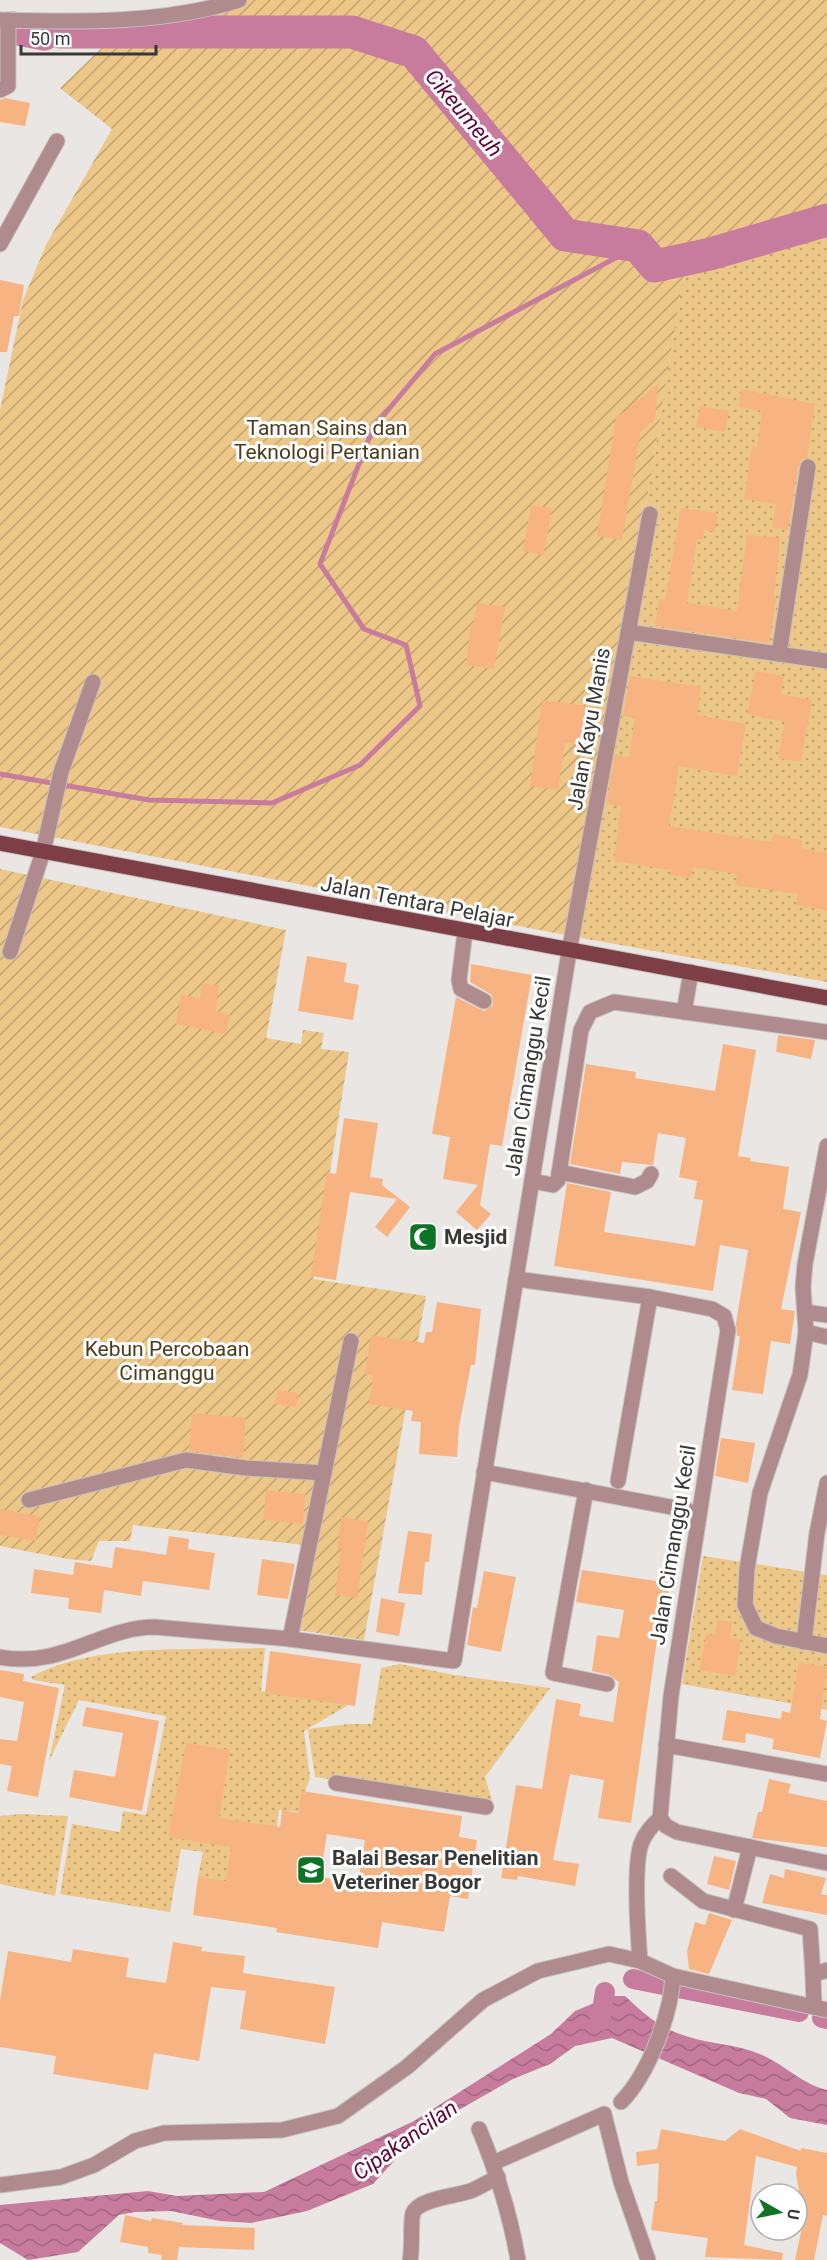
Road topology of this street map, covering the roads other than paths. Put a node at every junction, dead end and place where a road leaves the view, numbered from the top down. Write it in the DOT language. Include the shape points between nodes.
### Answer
graph roads {
  1 [pos="240,0"];
  2 [pos="4,20"];
  3 [pos="0,90"];
  4 [pos="57,141"];
  5 [pos="0,244"];
  6 [pos="808,467"];
  7 [pos="650,514"];
  8 [pos="628,632"];
  9 [pos="779,654"];
  10 [pos="827,661"];
  11 [pos="93,682"];
  12 [pos="0,843"];
  13 [pos="42,852"];
  14 [pos="465,932"];
  15 [pos="9,952"];
  16 [pos="569,952"];
  17 [pos="691,972"];
  18 [pos="827,998"];
  19 [pos="484,1001"];
  20 [pos="684,1012"];
  21 [pos="827,1032"];
  22 [pos="827,1146"];
  23 [pos="559,1172"];
  24 [pos="651,1174"];
  25 [pos="532,1181"];
  26 [pos="516,1279"];
  27 [pos="650,1297"];
  28 [pos="805,1312"];
  29 [pos="827,1315"];
  30 [pos="806,1332"];
  31 [pos="827,1337"];
  32 [pos="351,1341"];
  33 [pos="484,1472"];
  34 [pos="324,1473"];
  35 [pos="618,1481"];
  36 [pos="827,1483"];
  37 [pos="586,1490"];
  38 [pos="29,1500"];
  39 [pos="687,1510"];
  40 [pos="822,1534"];
  41 [pos="290,1639"];
  42 [pos="804,1642"];
  43 [pos="827,1646"];
  44 [pos="0,1657"];
  45 [pos="608,1684"];
  46 [pos="666,1745"];
  47 [pos="827,1774"];
  48 [pos="336,1783"];
  49 [pos="486,1808"];
  50 [pos="660,1818"];
  51 [pos="750,1847"];
  52 [pos="827,1863"];
  53 [pos="671,1876"];
  54 [pos="734,1910"];
  55 [pos="640,1960"];
  56 [pos="820,1973"];
  57 [pos="673,1982"];
  58 [pos="821,2008"];
  59 [pos="621,2102"];
  60 [pos="479,2129"];
  61 [pos="496,2170"];
  62 [pos="0,2185"];
  63 [pos="410,2260"];
  64 [pos="518,2260"];
  65 [pos="648,2260"];
  1 -- 2 [label="street" via="211,9 97,23"];
  2 -- 3 [label="street" via="8,86"];
  4 -- 5 [label="street"];
  6 -- 9 [label="street"];
  7 -- 8 [label="street, Jalan Kayu Manis"];
  8 -- 9 [label="street"];
  8 -- 16 [label="street, Jalan Kayu Manis"];
  9 -- 10 [label="street"];
  11 -- 13 [label="street" via="61,772"];
  12 -- 13 [label="main road, Jalan Tentara Pelajar"];
  13 -- 14 [label="main road, Jalan Tentara Pelajar"];
  13 -- 15 [label="street"];
  14 -- 16 [label="main road, Jalan Tentara Pelajar"];
  14 -- 19 [label="street" via="461,989"];
  16 -- 17 [label="main road, Jalan Tentara Pelajar"];
  16 -- 25 [label="street, Jalan Cimanggu Kecil"];
  17 -- 18 [label="main road, Jalan Tentara Pelajar"];
  17 -- 20 [label="street"];
  20 -- 21 [label="street"];
  20 -- 23 [label="street" via="614,1002 590,1012 581,1030"];
  22 -- 28 [label="street" via="805,1264"];
  23 -- 24 [label="street" via="635,1187"];
  23 -- 25 [label="street" via="553,1185"];
  25 -- 26 [label="street, Jalan Cimanggu Kecil"];
  26 -- 27 [label="street, Jalan Cimanggu Kecil"];
  26 -- 33 [label="street, Jalan Cimanggu Kecil"];
  27 -- 35 [label="street"];
  27 -- 46 [label="street, Jalan Cimanggu Kecil" via="712,1309 724,1316 728,1330"];
  28 -- 29 [label="street"];
  28 -- 30 [label="street"];
  30 -- 31 [label="street"];
  30 -- 42 [label="street" via="800,1375 760,1493 745,1605 756,1628"];
  32 -- 34 [label="street"];
  33 -- 37 [label="street"];
  33 -- 41 [label="street, Jalan Cimanggu Kecil" via="454,1661"];
  34 -- 38 [label="street" via="186,1460"];
  34 -- 41 [label="street"];
  36 -- 40 [label="street"];
  37 -- 39 [label="street"];
  37 -- 45 [label="street" via="553,1673"];
  40 -- 42 [label="street"];
  41 -- 44 [label="street, Jalan Cimanggu Kecil" via="133,1627 88,1646 41,1659"];
  42 -- 43 [label="street"];
  46 -- 47 [label="street"];
  46 -- 50 [label="street, Jalan Cimanggu Kecil"];
  48 -- 49 [label="street"];
  50 -- 51 [label="street" via="666,1827 677,1832"];
  50 -- 55 [label="street" via="646,1832 640,1847"];
  51 -- 52 [label="street"];
  51 -- 54 [label="street"];
  53 -- 54 [label="street" via="703,1901"];
  54 -- 56 [label="street" via="810,1929"];
  55 -- 57 [label="street"];
  55 -- 62 [label="street" via="609,1954 538,1971 483,2000 407,2067 338,2116 282,2130 164,2133 135,2141 94,2165 61,2177"];
  56 -- 58 [label="street"];
  57 -- 58 [label="street"];
  57 -- 59 [label="street" via="637,2086"];
  60 -- 61 [label="street"];
  61 -- 63 [label="street" via="473,2190 417,2207 412,2215"];
  61 -- 64 [label="street"];
  61 -- 65 [label="street" via="548,2137 604,2114 621,2182"];
}
